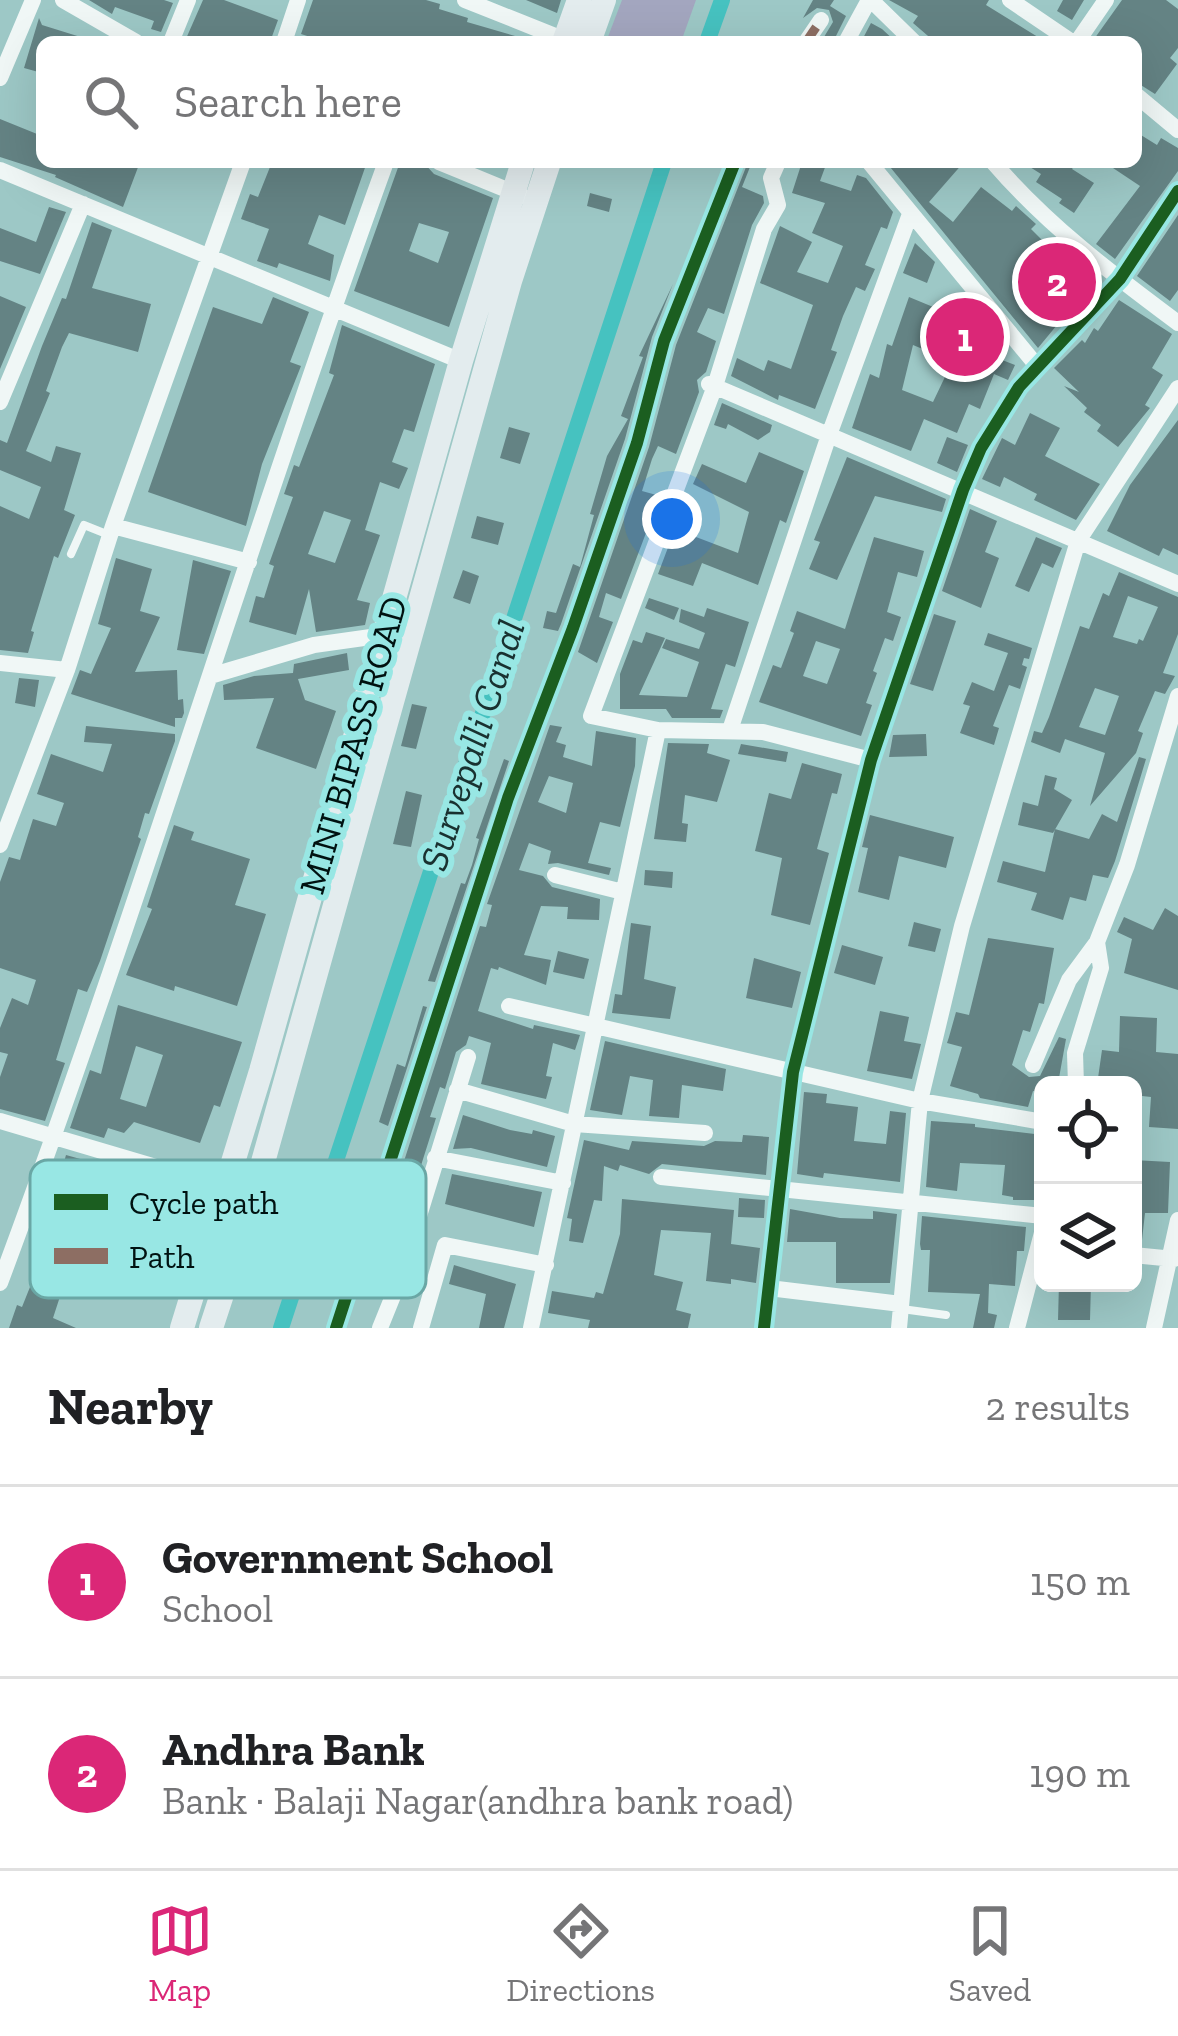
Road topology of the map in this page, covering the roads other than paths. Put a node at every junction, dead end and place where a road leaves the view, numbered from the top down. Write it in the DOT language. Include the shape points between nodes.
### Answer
graph roads {
  1 [pos="33,0"];
  2 [pos="63,0"];
  3 [pos="188,0"];
  4 [pos="298,0"];
  5 [pos="465,0"];
  6 [pos="579,0"];
  7 [pos="604,0"];
  8 [pos="1010,0"];
  9 [pos="1106,0"];
  10 [pos="861,1"];
  11 [pos="821,20"];
  12 [pos="126,36"];
  13 [pos="173,36"];
  14 [pos="286,36"];
  15 [pos="559,36"];
  16 [pos="573,36"];
  17 [pos="576,36"];
  18 [pos="810,36"];
  19 [pos="848,36"];
  20 [pos="906,36"];
  21 [pos="1065,36"];
  22 [pos="1079,36"];
  23 [pos="0,78"];
  24 [pos="1142,100"];
  25 [pos="1178,130"];
  26 [pos="242,168"];
  27 [pos="384,168"];
  28 [pos="455,168"];
  29 [pos="523,168"];
  30 [pos="545,168"];
  31 [pos="733,168"];
  32 [pos="775,168"];
  33 [pos="874,168"];
  34 [pos="999,168"];
  35 [pos="0,170"];
  36 [pos="1178,191"];
  37 [pos="525,196"];
  38 [pos="82,204"];
  39 [pos="910,214"];
  40 [pos="212,258"];
  41 [pos="1120,279"];
  42 [pos="334,306"];
  43 [pos="1178,323"];
  44 [pos="461,361"];
  45 [pos="1037,366"];
  46 [pos="711,385"];
  47 [pos="1178,388"];
  48 [pos="0,403"];
  49 [pos="829,435"];
  50 [pos="963,490"];
  51 [pos="112,531"];
  52 [pos="1078,542"];
  53 [pos="71,554"];
  54 [pos="249,562"];
  55 [pos="1178,584"];
  56 [pos="385,635"];
  57 [pos="0,664"];
  58 [pos="67,670"];
  59 [pos="210,676"];
  60 [pos="1178,696"];
  61 [pos="658,730"];
  62 [pos="730,730"];
  63 [pos="871,760"];
  64 [pos="0,845"];
  65 [pos="555,875"];
  66 [pos="623,892"];
  67 [pos="1097,942"];
  68 [pos="509,1006"];
  69 [pos="594,1026"];
  70 [pos="468,1057"];
  71 [pos="1033,1065"];
  72 [pos="793,1072"];
  73 [pos="1076,1076"];
  74 [pos="457,1090"];
  75 [pos="920,1101"];
  76 [pos="1034,1120"];
  77 [pos="0,1121"];
  78 [pos="574,1124"];
  79 [pos="705,1133"];
  80 [pos="53,1140"];
  81 [pos="435,1158"];
  82 [pos="46,1160"];
  83 [pos="126,1160"];
  84 [pos="233,1160"];
  85 [pos="264,1160"];
  86 [pos="391,1160"];
  87 [pos="661,1177"];
  88 [pos="562,1183"];
  89 [pos="783,1186"];
  90 [pos="426,1189"];
  91 [pos="909,1201"];
  92 [pos="30,1202"];
  93 [pos="1034,1215"];
  94 [pos="1178,1220"];
  95 [pos="1142,1256"];
  96 [pos="1173,1259"];
  97 [pos="546,1265"];
  98 [pos="1034,1268"];
  99 [pos="0,1283"];
  100 [pos="769,1288"];
  101 [pos="191,1298"];
  102 [pos="221,1298"];
  103 [pos="346,1298"];
  104 [pos="392,1298"];
  105 [pos="900,1314"];
  106 [pos="946,1315"];
  107 [pos="182,1328"];
  108 [pos="211,1328"];
  109 [pos="336,1328"];
  110 [pos="380,1328"];
  111 [pos="421,1328"];
  112 [pos="531,1328"];
  113 [pos="764,1328"];
  114 [pos="1017,1328"];
  115 [pos="1154,1328"];
  1 -- 23 [label="street"];
  2 -- 12 [label="street"];
  3 -- 13 [label="street"];
  4 -- 14 [label="street"];
  5 -- 15 [label="street"];
  6 -- 16 [label="main road"];
  7 -- 17 [label="main road"];
  8 -- 21 [label="street"];
  9 -- 22 [label="street"];
  10 -- 19 [label="street"];
  10 -- 20 [label="street"];
  11 -- 18 [label="street"];
  24 -- 25 [label="street"];
  26 -- 40 [label="street"];
  27 -- 42 [label="street"];
  28 -- 37 [label="street"];
  29 -- 37 [label="main road, MINI BIPASS ROAD"];
  30 -- 37 [label="main road"];
  31 -- 86 [label="street" via="664,341 637,443 514,780"];
  32 -- 46 [label="street" via="778,205"];
  33 -- 39 [label="street"];
  34 -- 41 [label="street" via="1052,226"];
  35 -- 38 [label="street"];
  36 -- 41 [label="street"];
  37 -- 44 [label="main road, MINI BIPASS ROAD"];
  37 -- 85 [label="main road" via="510,281"];
  38 -- 40 [label="street"];
  38 -- 48 [label="street"];
  39 -- 45 [label="street"];
  39 -- 49 [label="street"];
  40 -- 42 [label="street"];
  40 -- 51 [label="street"];
  41 -- 43 [label="street"];
  41 -- 45 [label="street"];
  42 -- 44 [label="street"];
  42 -- 54 [label="street"];
  44 -- 56 [label="main road, MINI BIPASS ROAD"];
  45 -- 50 [label="street" via="981,448"];
  46 -- 49 [label="street"];
  46 -- 61 [label="street" via="591,716"];
  47 -- 52 [label="street"];
  49 -- 50 [label="street"];
  49 -- 62 [label="street"];
  50 -- 52 [label="street"];
  50 -- 63 [label="street"];
  51 -- 53 [label="lane" via="84,525"];
  51 -- 54 [label="street"];
  51 -- 58 [label="street"];
  52 -- 55 [label="street"];
  52 -- 75 [label="street" via="962,926"];
  54 -- 59 [label="street"];
  56 -- 59 [label="street" via="314,645"];
  56 -- 84 [label="main road, MINI BIPASS ROAD"];
  57 -- 58 [label="street"];
  58 -- 64 [label="street"];
  59 -- 80 [label="street"];
  60 -- 67 [label="street"];
  61 -- 62 [label="street"];
  61 -- 66 [label="street"];
  62 -- 63 [label="street"];
  63 -- 72 [label="street"];
  65 -- 66 [label="street"];
  66 -- 69 [label="street"];
  67 -- 71 [label="street" via="1069,980"];
  67 -- 73 [label="street" via="1101,968"];
  68 -- 69 [label="street"];
  69 -- 72 [label="street"];
  69 -- 78 [label="street"];
  70 -- 74 [label="street"];
  72 -- 75 [label="street"];
  72 -- 89 [label="street"];
  74 -- 78 [label="street"];
  74 -- 81 [label="street"];
  75 -- 76 [label="street"];
  75 -- 91 [label="street"];
  77 -- 80 [label="street"];
  78 -- 79 [label="street"];
  78 -- 88 [label="street"];
  80 -- 82 [label="street"];
  80 -- 83 [label="street"];
  81 -- 88 [label="street"];
  81 -- 90 [label="street"];
  87 -- 89 [label="street"];
  88 -- 97 [label="street"];
  89 -- 91 [label="street"];
  89 -- 100 [label="street"];
  91 -- 93 [label="street"];
  91 -- 105 [label="street"];
  92 -- 99 [label="street"];
  94 -- 96 [label="street"];
  95 -- 96 [label="street"];
  96 -- 115 [label="street"];
  97 -- 111 [label="street" via="445,1245"];
  97 -- 112 [label="street"];
  98 -- 114 [label="street"];
  100 -- 105 [label="street"];
  100 -- 113 [label="street"];
  101 -- 107 [label="main road, MINI BIPASS ROAD"];
  102 -- 108 [label="main road"];
  103 -- 109 [label="street"];
  104 -- 110 [label="street"];
  105 -- 106 [label="lane"];
}
